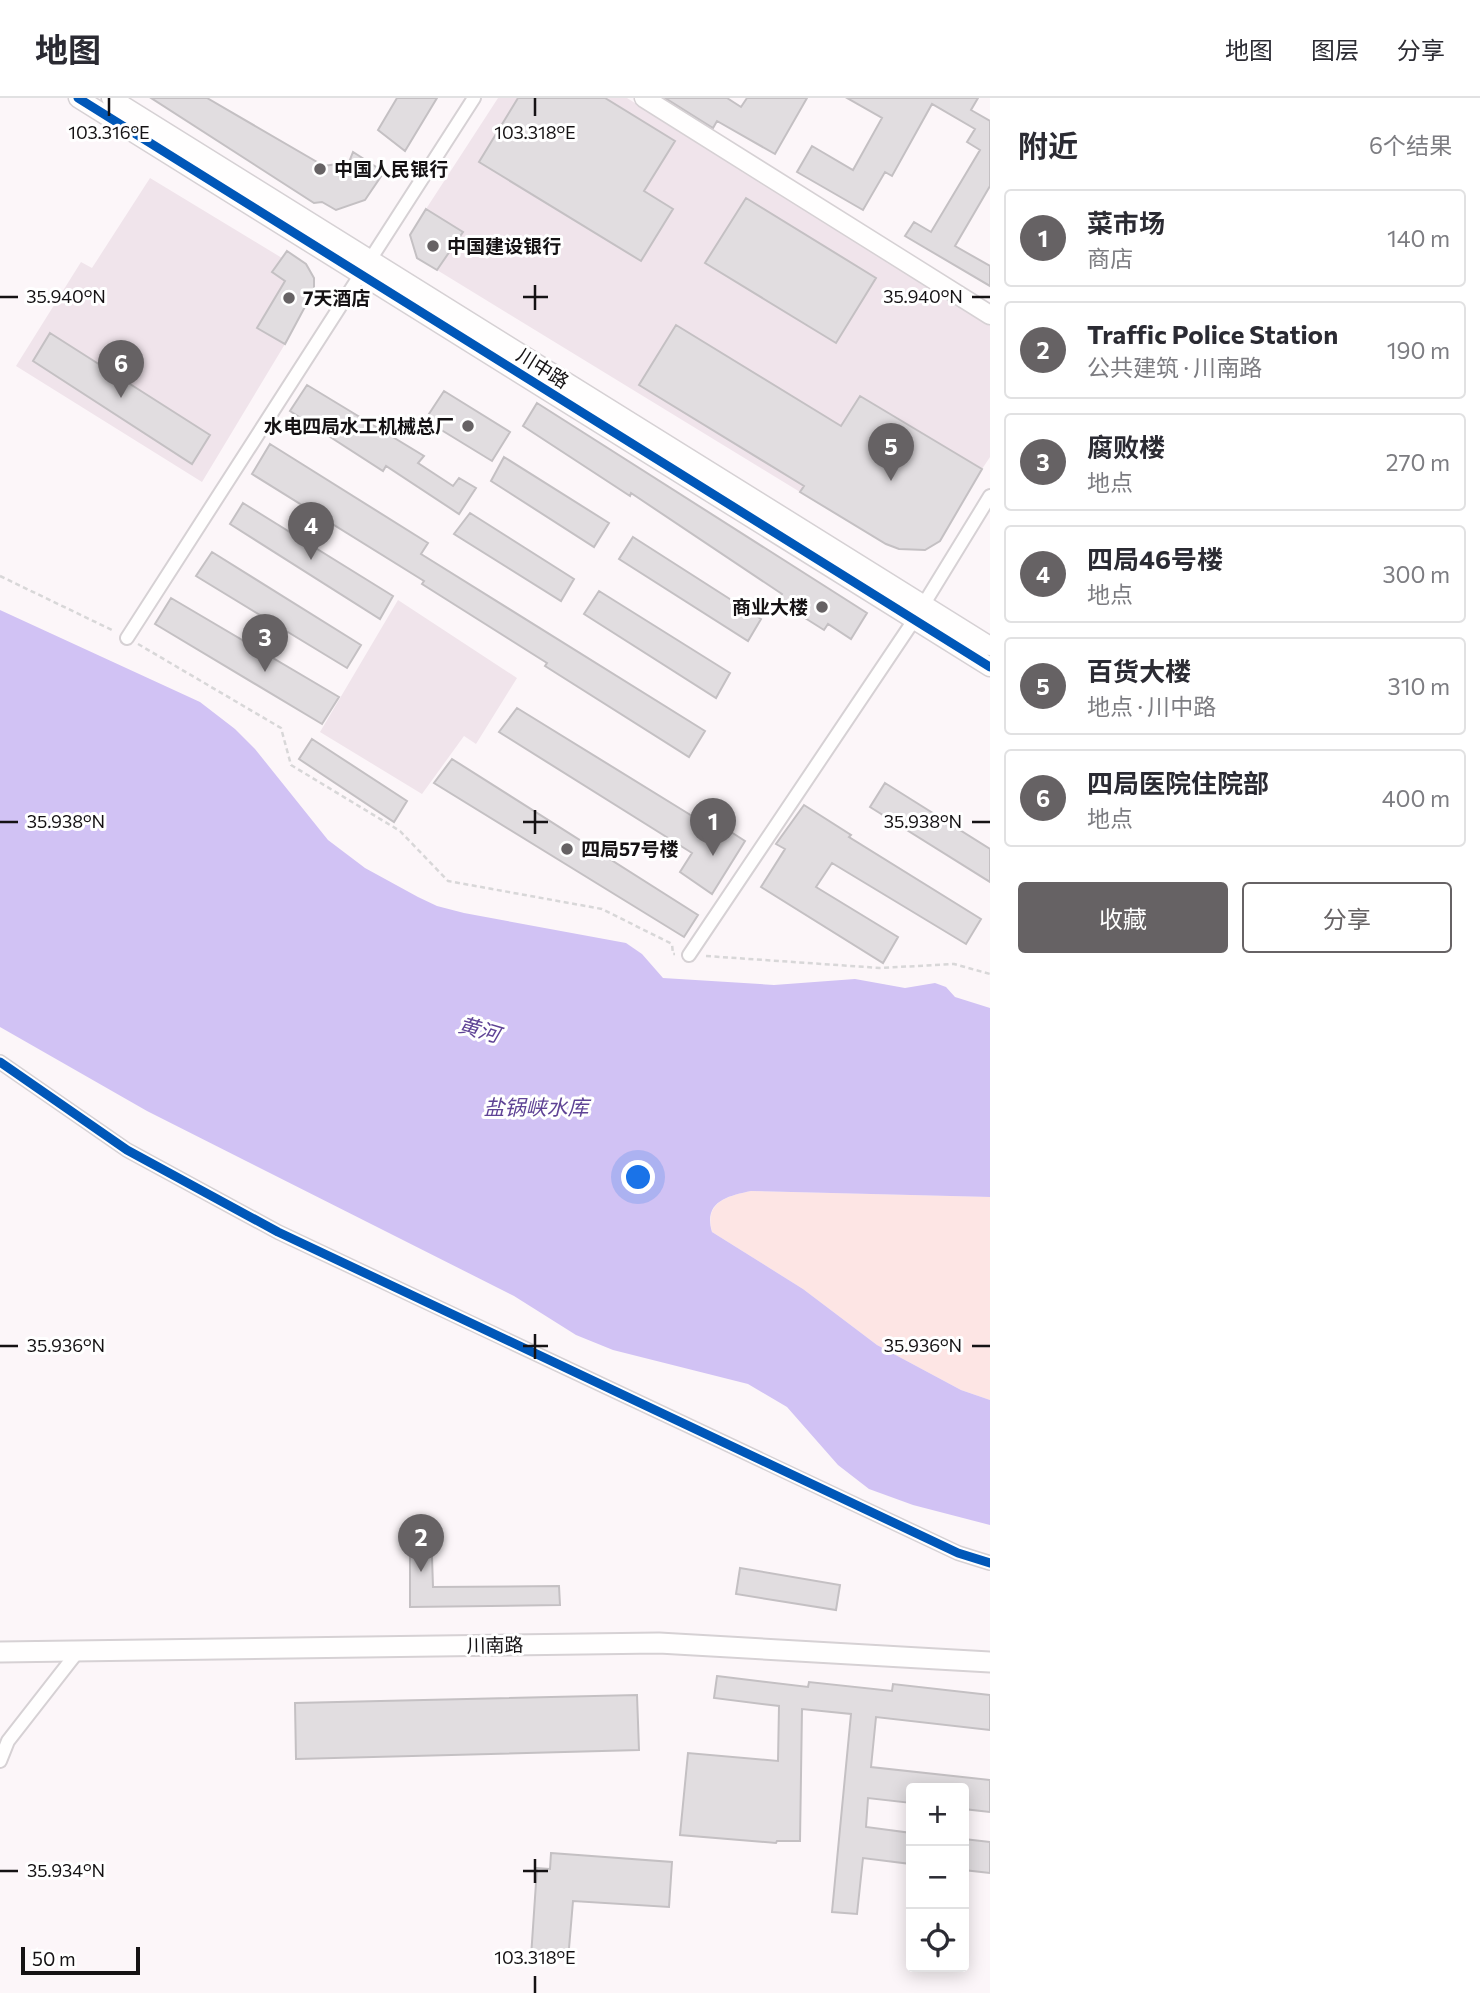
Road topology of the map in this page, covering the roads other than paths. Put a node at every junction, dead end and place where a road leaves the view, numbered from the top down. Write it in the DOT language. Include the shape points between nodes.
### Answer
graph roads {
  1 [pos="78,98"];
  2 [pos="111,98"];
  3 [pos="474,98"];
  4 [pos="645,98"];
  5 [pos="366,268"];
  6 [pos="990,315"];
  7 [pos="990,496"];
  8 [pos="918,612"];
  9 [pos="127,638"];
  10 [pos="990,646"];
  11 [pos="990,667"];
  12 [pos="688,955"];
  13 [pos="0,1062"];
  14 [pos="990,1563"];
  15 [pos="79,1650"];
  16 [pos="0,1652"];
  17 [pos="990,1662"];
  18 [pos="0,1761"];
  1 -- 5 [label="street, 川中路"];
  2 -- 5 [label="street, 川中路"];
  3 -- 5 [label="street"];
  4 -- 6 [label="street"];
  5 -- 8 [label="street, 川中路"];
  5 -- 9 [label="street"];
  7 -- 8 [label="street"];
  8 -- 10 [label="street, 川中路"];
  8 -- 11 [label="street, 川中路"];
  8 -- 12 [label="street"];
  13 -- 14 [label="street" via="127,1150 278,1232 958,1553"];
  15 -- 16 [label="main road, 川南路"];
  15 -- 17 [label="main road, 川南路" via="659,1643"];
  15 -- 18 [label="street" via="8,1741"];
}
